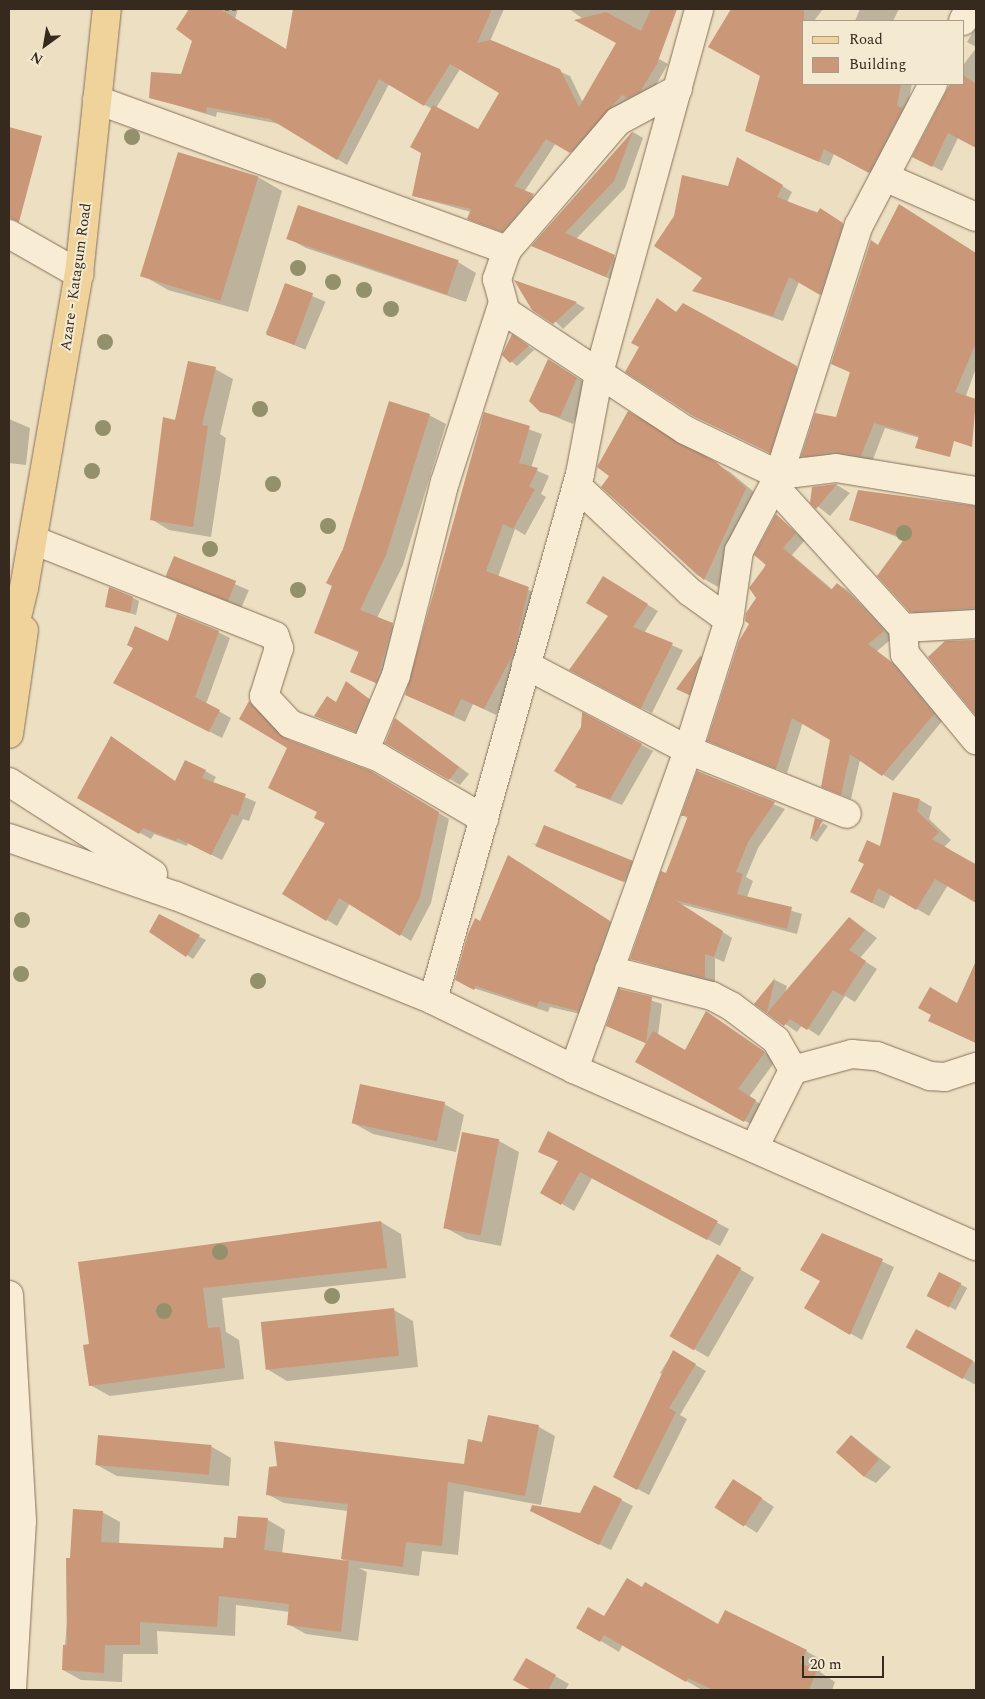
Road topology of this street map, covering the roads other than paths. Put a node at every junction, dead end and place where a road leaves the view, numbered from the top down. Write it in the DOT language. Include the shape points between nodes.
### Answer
graph roads {
  1 [pos="107,9"];
  2 [pos="699,9"];
  3 [pos="933,85"];
  4 [pos="678,89"];
  5 [pos="97,100"];
  6 [pos="887,178"];
  7 [pos="976,217"];
  8 [pos="9,234"];
  9 [pos="506,250"];
  10 [pos="79,274"];
  11 [pos="502,306"];
  12 [pos="599,373"];
  13 [pos="776,480"];
  14 [pos="576,486"];
  15 [pos="976,491"];
  16 [pos="32,542"];
  17 [pos="14,610"];
  18 [pos="729,620"];
  19 [pos="976,624"];
  20 [pos="902,628"];
  21 [pos="9,651"];
  22 [pos="526,665"];
  23 [pos="9,734"];
  24 [pos="976,740"];
  25 [pos="688,750"];
  26 [pos="364,752"];
  27 [pos="9,782"];
  28 [pos="847,814"];
  29 [pos="484,819"];
  30 [pos="9,838"];
  31 [pos="219,913"];
  32 [pos="608,970"];
  33 [pos="433,1000"];
  34 [pos="976,1067"];
  35 [pos="574,1069"];
  36 [pos="794,1070"];
  37 [pos="754,1148"];
  38 [pos="976,1246"];
  39 [pos="9,1294"];
  40 [pos="11,1344"];
  41 [pos="15,1520"];
  42 [pos="11,1673"];
  1 -- 5 [label="main road, Azare - Katagum Road"];
  2 -- 4 [label="street"];
  3 -- 6 [label="street"];
  4 -- 9 [label="street" via="618,121"];
  4 -- 12 [label="street"];
  5 -- 9 [label="street"];
  5 -- 10 [label="main road, Azare - Katagum Road"];
  6 -- 7 [label="street"];
  6 -- 13 [label="street" via="859,225"];
  8 -- 10 [label="street"];
  9 -- 11 [label="street" via="497,280"];
  10 -- 16 [label="main road, Azare - Katagum Road"];
  11 -- 12 [label="street"];
  11 -- 26 [label="street" via="445,482 396,674"];
  12 -- 13 [label="street" via="685,430"];
  12 -- 14 [label="street"];
  13 -- 15 [label="street" via="836,468"];
  13 -- 18 [label="street" via="739,552"];
  13 -- 20 [label="street"];
  14 -- 18 [label="street" via="690,592"];
  14 -- 22 [label="street"];
  16 -- 17 [label="main road, Azare - Katagum Road"];
  16 -- 23 [label="main road, Azare - Katagum Road"];
  16 -- 26 [label="street" via="274,636 279,648 264,696 290,724"];
  17 -- 21 [label="main road, Azare - Katagum Road"];
  18 -- 25 [label="street"];
  19 -- 20 [label="street"];
  20 -- 24 [label="street" via="905,654"];
  22 -- 25 [label="street"];
  22 -- 29 [label="street"];
  25 -- 28 [label="street"];
  25 -- 32 [label="street"];
  26 -- 29 [label="street" via="431,784"];
  27 -- 31 [label="street" via="96,841"];
  29 -- 33 [label="street"];
  30 -- 31 [label="street"];
  31 -- 33 [label="street"];
  32 -- 35 [label="street"];
  32 -- 36 [label="street" via="712,996 731,1006 776,1040"];
  33 -- 35 [label="street"];
  34 -- 36 [label="street" via="930,1076 877,1056 852,1054"];
  35 -- 37 [label="street"];
  36 -- 37 [label="street"];
  37 -- 38 [label="street"];
  39 -- 40 [label="street"];
  40 -- 41 [label="street"];
  41 -- 42 [label="street"];
}
